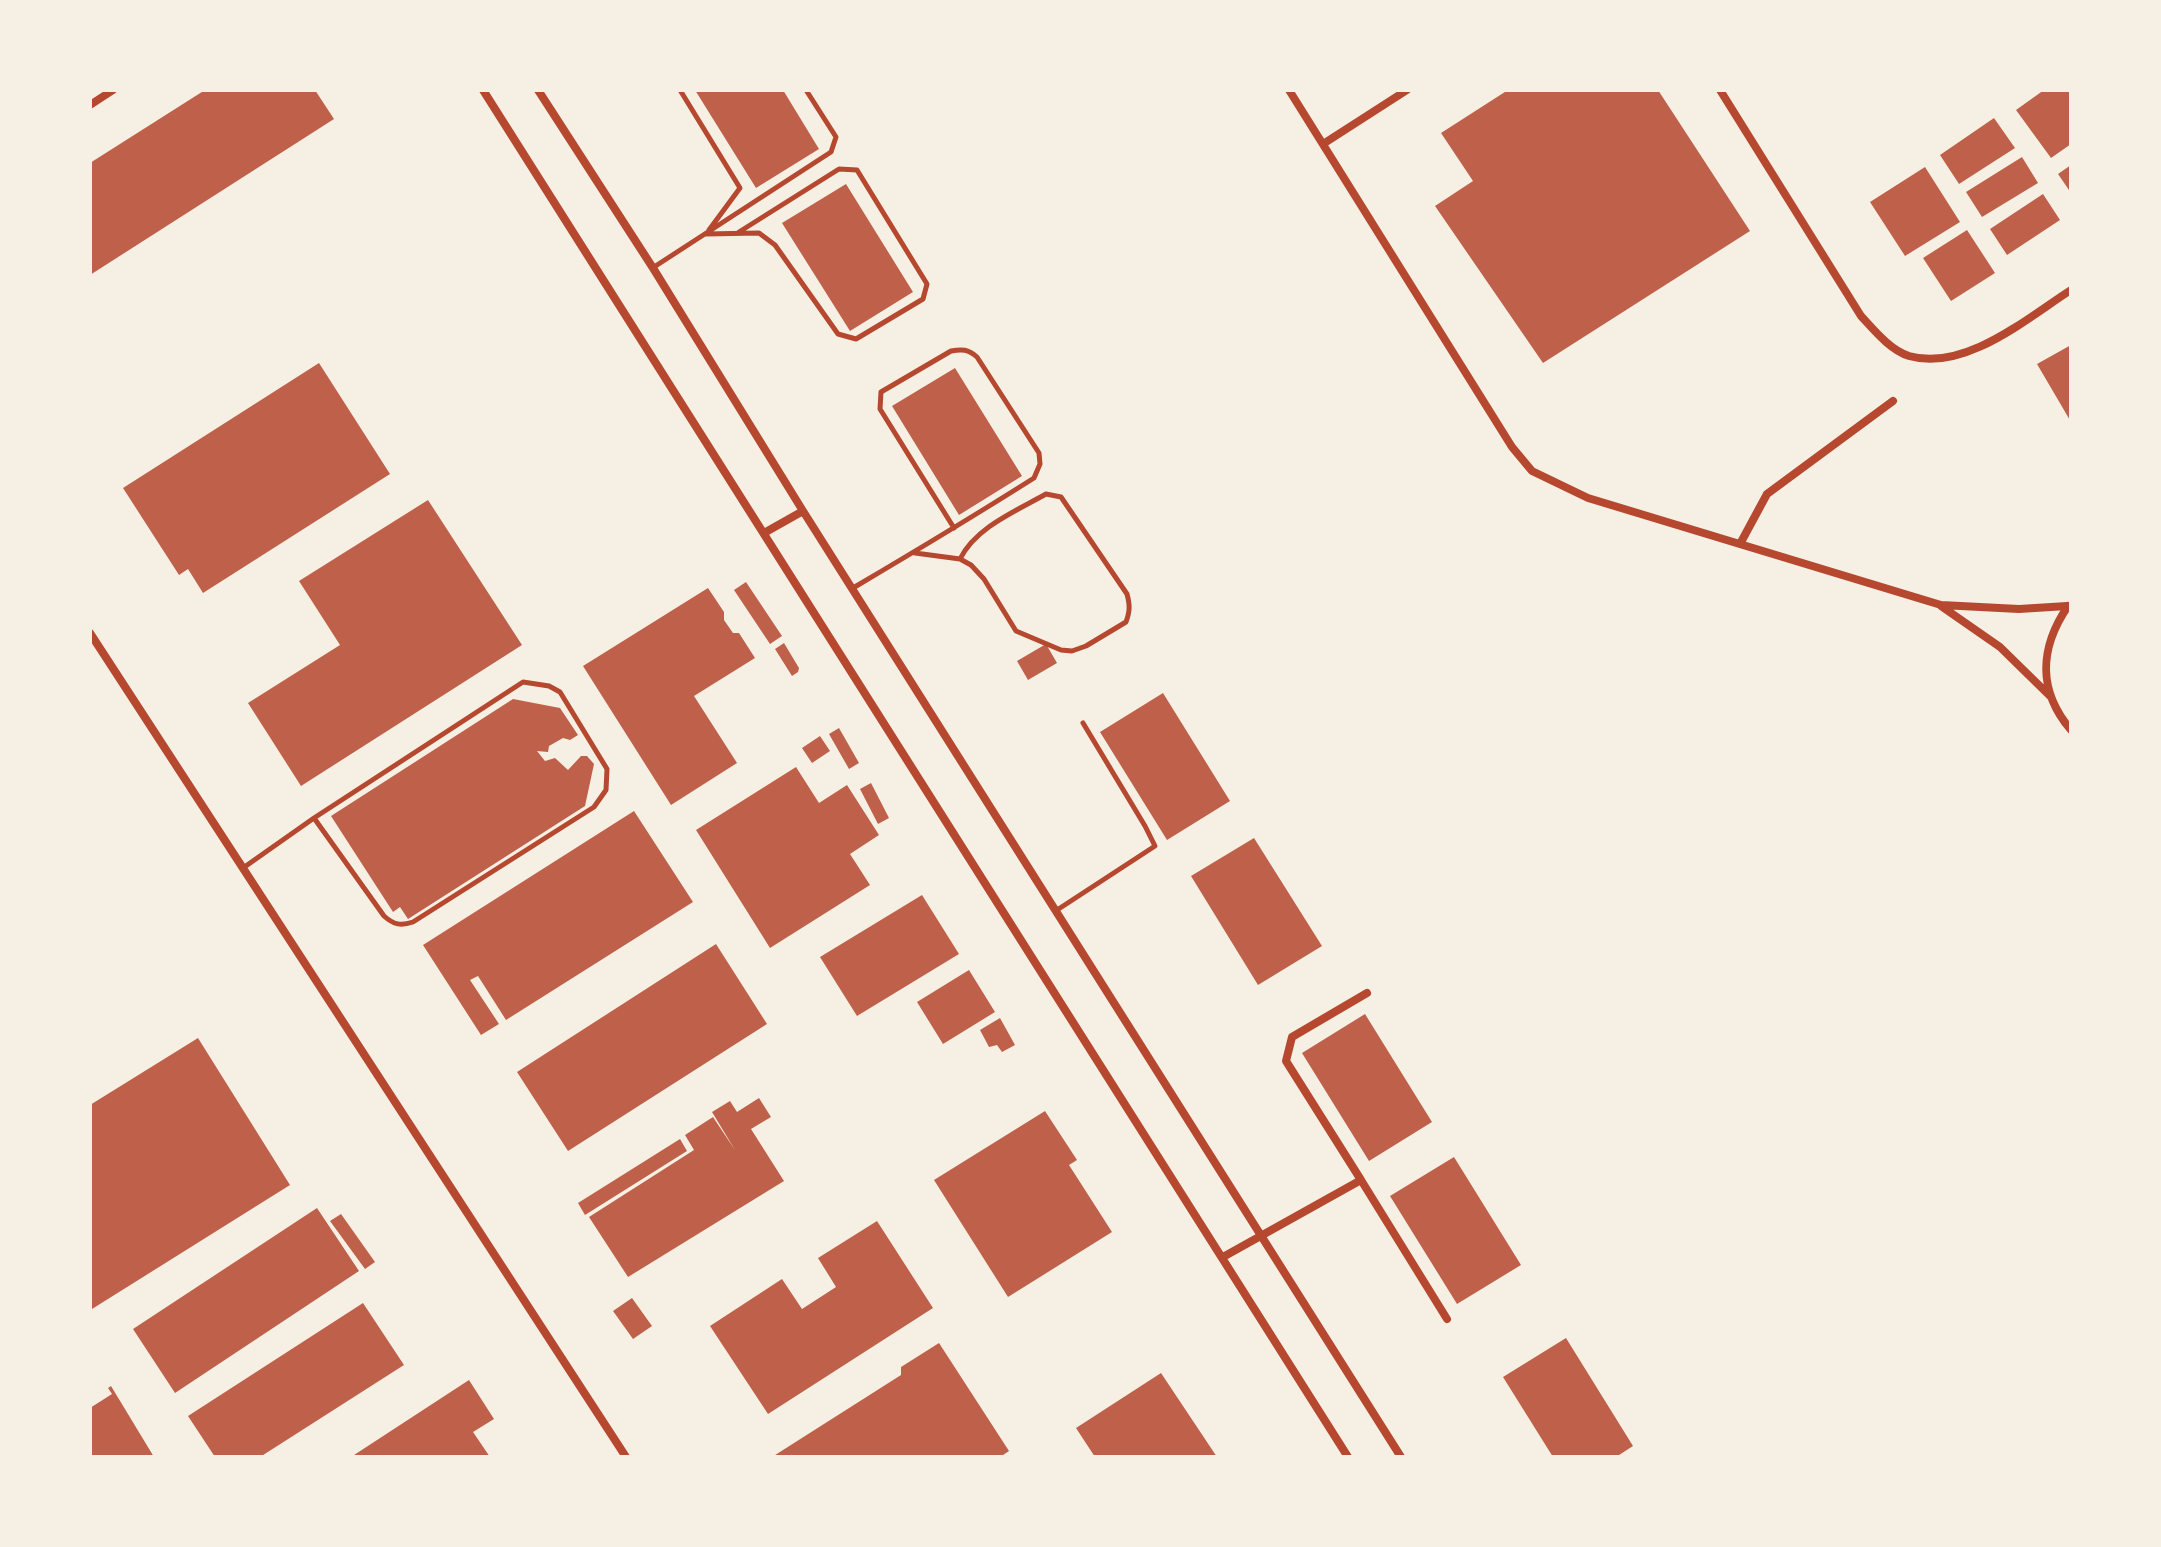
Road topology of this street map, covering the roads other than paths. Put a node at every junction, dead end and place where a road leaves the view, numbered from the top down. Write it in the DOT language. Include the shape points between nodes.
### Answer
graph roads {
  1 [pos="113,90"];
  2 [pos="483,90"];
  3 [pos="538,90"];
  4 [pos="680,90"];
  5 [pos="806,90"];
  6 [pos="1289,90"];
  7 [pos="1407,90"];
  8 [pos="1720,90"];
  9 [pos="90,105"];
  10 [pos="1323,144"];
  11 [pos="739,232"];
  12 [pos="706,234"];
  13 [pos="653,268"];
  14 [pos="2071,290"];
  15 [pos="1893,401"];
  16 [pos="803,511"];
  17 [pos="954,528"];
  18 [pos="764,533"];
  19 [pos="1740,544"];
  20 [pos="914,552"];
  21 [pos="960,559"];
  22 [pos="852,588"];
  23 [pos="2069,604"];
  24 [pos="1941,605"];
  25 [pos="90,633"];
  26 [pos="2051,697"];
  27 [pos="1083,723"];
  28 [pos="2071,730"];
  29 [pos="314,818"];
  30 [pos="243,868"];
  31 [pos="1056,911"];
  32 [pos="1367,993"];
  33 [pos="1361,1180"];
  34 [pos="1261,1235"];
  35 [pos="1223,1257"];
  36 [pos="1447,1319"];
  37 [pos="626,1457"];
  38 [pos="1348,1457"];
  39 [pos="1401,1457"];
  1 -- 9 [label="street"];
  2 -- 18 [label="street"];
  3 -- 13 [label="street"];
  4 -- 12 [label="lane" via="740,188"];
  5 -- 12 [label="lane" via="836,137 831,152"];
  6 -- 10 [label="street"];
  7 -- 10 [label="street"];
  8 -- 14 [label="street" via="1861,316 1908,356 1946,358 1982,347"];
  10 -- 19 [label="street" via="1532,471 1588,498"];
  11 -- 11 [label="lane" via="759,233 775,245 838,334 856,339 923,299 927,284 857,170 839,169"];
  11 -- 12 [label="lane"];
  12 -- 13 [label="lane"];
  13 -- 16 [label="street"];
  15 -- 19 [label="street" via="1767,494"];
  16 -- 18 [label="street"];
  16 -- 22 [label="street"];
  17 -- 17 [label="lane" via="1034,478 1040,464 1039,453 977,357 961,349 881,392 878,401"];
  17 -- 20 [label="lane"];
  18 -- 35 [label="street"];
  19 -- 24 [label="street"];
  20 -- 21 [label="lane"];
  20 -- 22 [label="lane"];
  21 -- 21 [label="lane" via="984,579 1016,631 1061,650 1086,646 1129,616 1127,594 1056,494 1046,494 984,530"];
  22 -- 31 [label="street"];
  23 -- 24 [label="street" via="2019,609"];
  23 -- 26 [label="street" via="2047,649"];
  24 -- 26 [label="street" via="2000,647"];
  25 -- 30 [label="street"];
  26 -- 28 [label="street"];
  27 -- 31 [label="lane" via="1155,846"];
  29 -- 29 [label="lane" via="523,682 560,692 607,769 606,790 594,807 405,925 384,916"];
  29 -- 30 [label="lane"];
  30 -- 37 [label="street"];
  31 -- 34 [label="street"];
  32 -- 33 [label="street" via="1292,1037 1286,1061"];
  33 -- 34 [label="street"];
  33 -- 36 [label="street"];
  34 -- 35 [label="street"];
  34 -- 39 [label="street"];
  35 -- 38 [label="street"];
}
